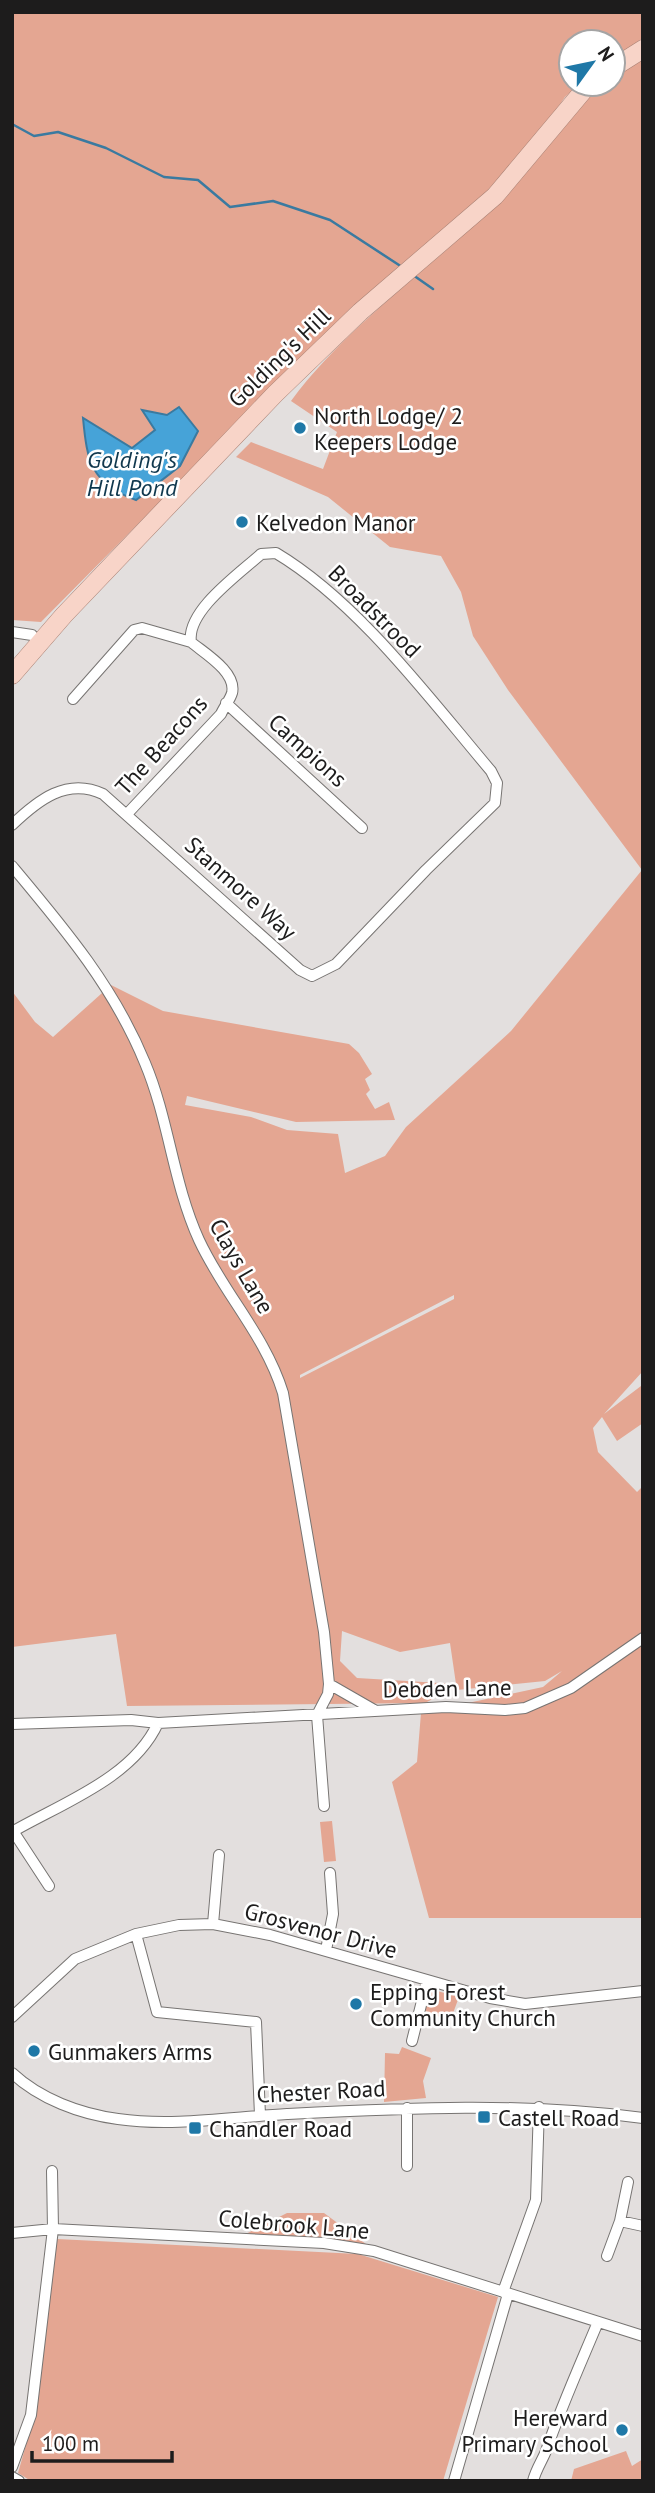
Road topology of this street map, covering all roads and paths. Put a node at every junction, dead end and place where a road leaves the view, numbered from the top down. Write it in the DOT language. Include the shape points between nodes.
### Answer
graph roads {
  1 [pos="643,49"];
  2 [pos="627,59"];
  3 [pos="577,98"];
  4 [pos="12,632"];
  5 [pos="191,642"];
  6 [pos="39,644"];
  7 [pos="12,675"];
  8 [pos="73,699"];
  9 [pos="226,704"];
  10 [pos="127,814"];
  11 [pos="12,825"];
  12 [pos="362,828"];
  13 [pos="12,866"];
  14 [pos="426,870"];
  15 [pos="643,1638"];
  16 [pos="329,1684"];
  17 [pos="376,1711"];
  18 [pos="317,1715"];
  19 [pos="158,1723"];
  20 [pos="12,1724"];
  21 [pos="324,1806"];
  22 [pos="13,1832"];
  23 [pos="219,1855"];
  24 [pos="330,1873"];
  25 [pos="49,1885"];
  26 [pos="214,1924"];
  27 [pos="136,1934"];
  28 [pos="326,1950"];
  29 [pos="427,1981"];
  30 [pos="643,1991"];
  31 [pos="12,2017"];
  32 [pos="412,2041"];
  33 [pos="12,2073"];
  34 [pos="539,2107"];
  35 [pos="407,2108"];
  36 [pos="260,2115"];
  37 [pos="643,2118"];
  38 [pos="407,2166"];
  39 [pos="52,2171"];
  40 [pos="628,2182"];
  41 [pos="620,2221"];
  42 [pos="643,2226"];
  43 [pos="53,2229"];
  44 [pos="12,2233"];
  45 [pos="607,2256"];
  46 [pos="506,2293"];
  47 [pos="598,2322"];
  48 [pos="643,2336"];
  49 [pos="12,2467"];
  50 [pos="12,2477"];
  51 [pos="19,2481"];
  52 [pos="454,2481"];
  53 [pos="533,2481"];
  1 -- 2 [label="main road"];
  3 -- 6 [label="main road, Golding's Hill" via="495,196 360,312 275,394"];
  4 -- 6 [label="street" via="32,635"];
  5 -- 8 [label="street" via="142,628 134,630"];
  5 -- 9 [label="street" via="233,683"];
  5 -- 14 [label="street, Broadstrood" via="189,630 196,614 261,554 276,553 335,596 412,678 497,783 495,803"];
  6 -- 7 [label="main road, Golding's Hill"];
  9 -- 10 [label="street, The Beacons"];
  9 -- 12 [label="street, Campions"];
  10 -- 11 [label="street, Stanmore Way" via="91,789 62,790 41,799"];
  10 -- 14 [label="street, Stanmore Way" via="312,976 336,964"];
  13 -- 16 [label="street, Clays Lane" via="78,945 116,1000 146,1065 199,1241 275,1367 310,1544"];
  15 -- 17 [label="street, Debden Lane" via="571,1688 525,1707"];
  16 -- 17 [label="street"];
  16 -- 18 [label="street, Clays Lane"];
  17 -- 18 [label="street, Debden Lane"];
  18 -- 19 [label="street, Debden Lane"];
  18 -- 21 [label="street"];
  19 -- 20 [label="street, Debden Lane"];
  19 -- 22 [label="street" via="144,1748 114,1773"];
  22 -- 25 [label="street"];
  23 -- 26 [label="street"];
  24 -- 28 [label="street" via="333,1914"];
  26 -- 27 [label="street, Grosvenor Drive"];
  26 -- 28 [label="street, Grosvenor Drive"];
  27 -- 31 [label="street, Grosvenor Drive" via="75,1959"];
  27 -- 36 [label="street" via="157,2012 256,2022"];
  28 -- 29 [label="street, Grosvenor Drive"];
  29 -- 30 [label="street, Grosvenor Drive" via="525,2004"];
  29 -- 32 [label="street"];
  33 -- 36 [label="street, Chester Road" via="61,2104 107,2118 144,2122"];
  34 -- 35 [label="street, Chester Road"];
  34 -- 37 [label="street, Chester Road"];
  34 -- 46 [label="street" via="536,2200"];
  35 -- 36 [label="street, Chester Road"];
  35 -- 38 [label="street"];
  39 -- 43 [label="street"];
  40 -- 41 [label="street"];
  41 -- 42 [label="street"];
  41 -- 45 [label="street"];
  43 -- 44 [label="street, Colebrook Lane"];
  43 -- 46 [label="street, Colebrook Lane" via="324,2243 374,2251"];
  43 -- 49 [label="street" via="31,2415"];
  46 -- 47 [label="street, Colebrook Lane"];
  46 -- 52 [label="street"];
  47 -- 48 [label="street, Colebrook Lane"];
  47 -- 53 [label="street"];
  50 -- 51 [label="street"];
}
